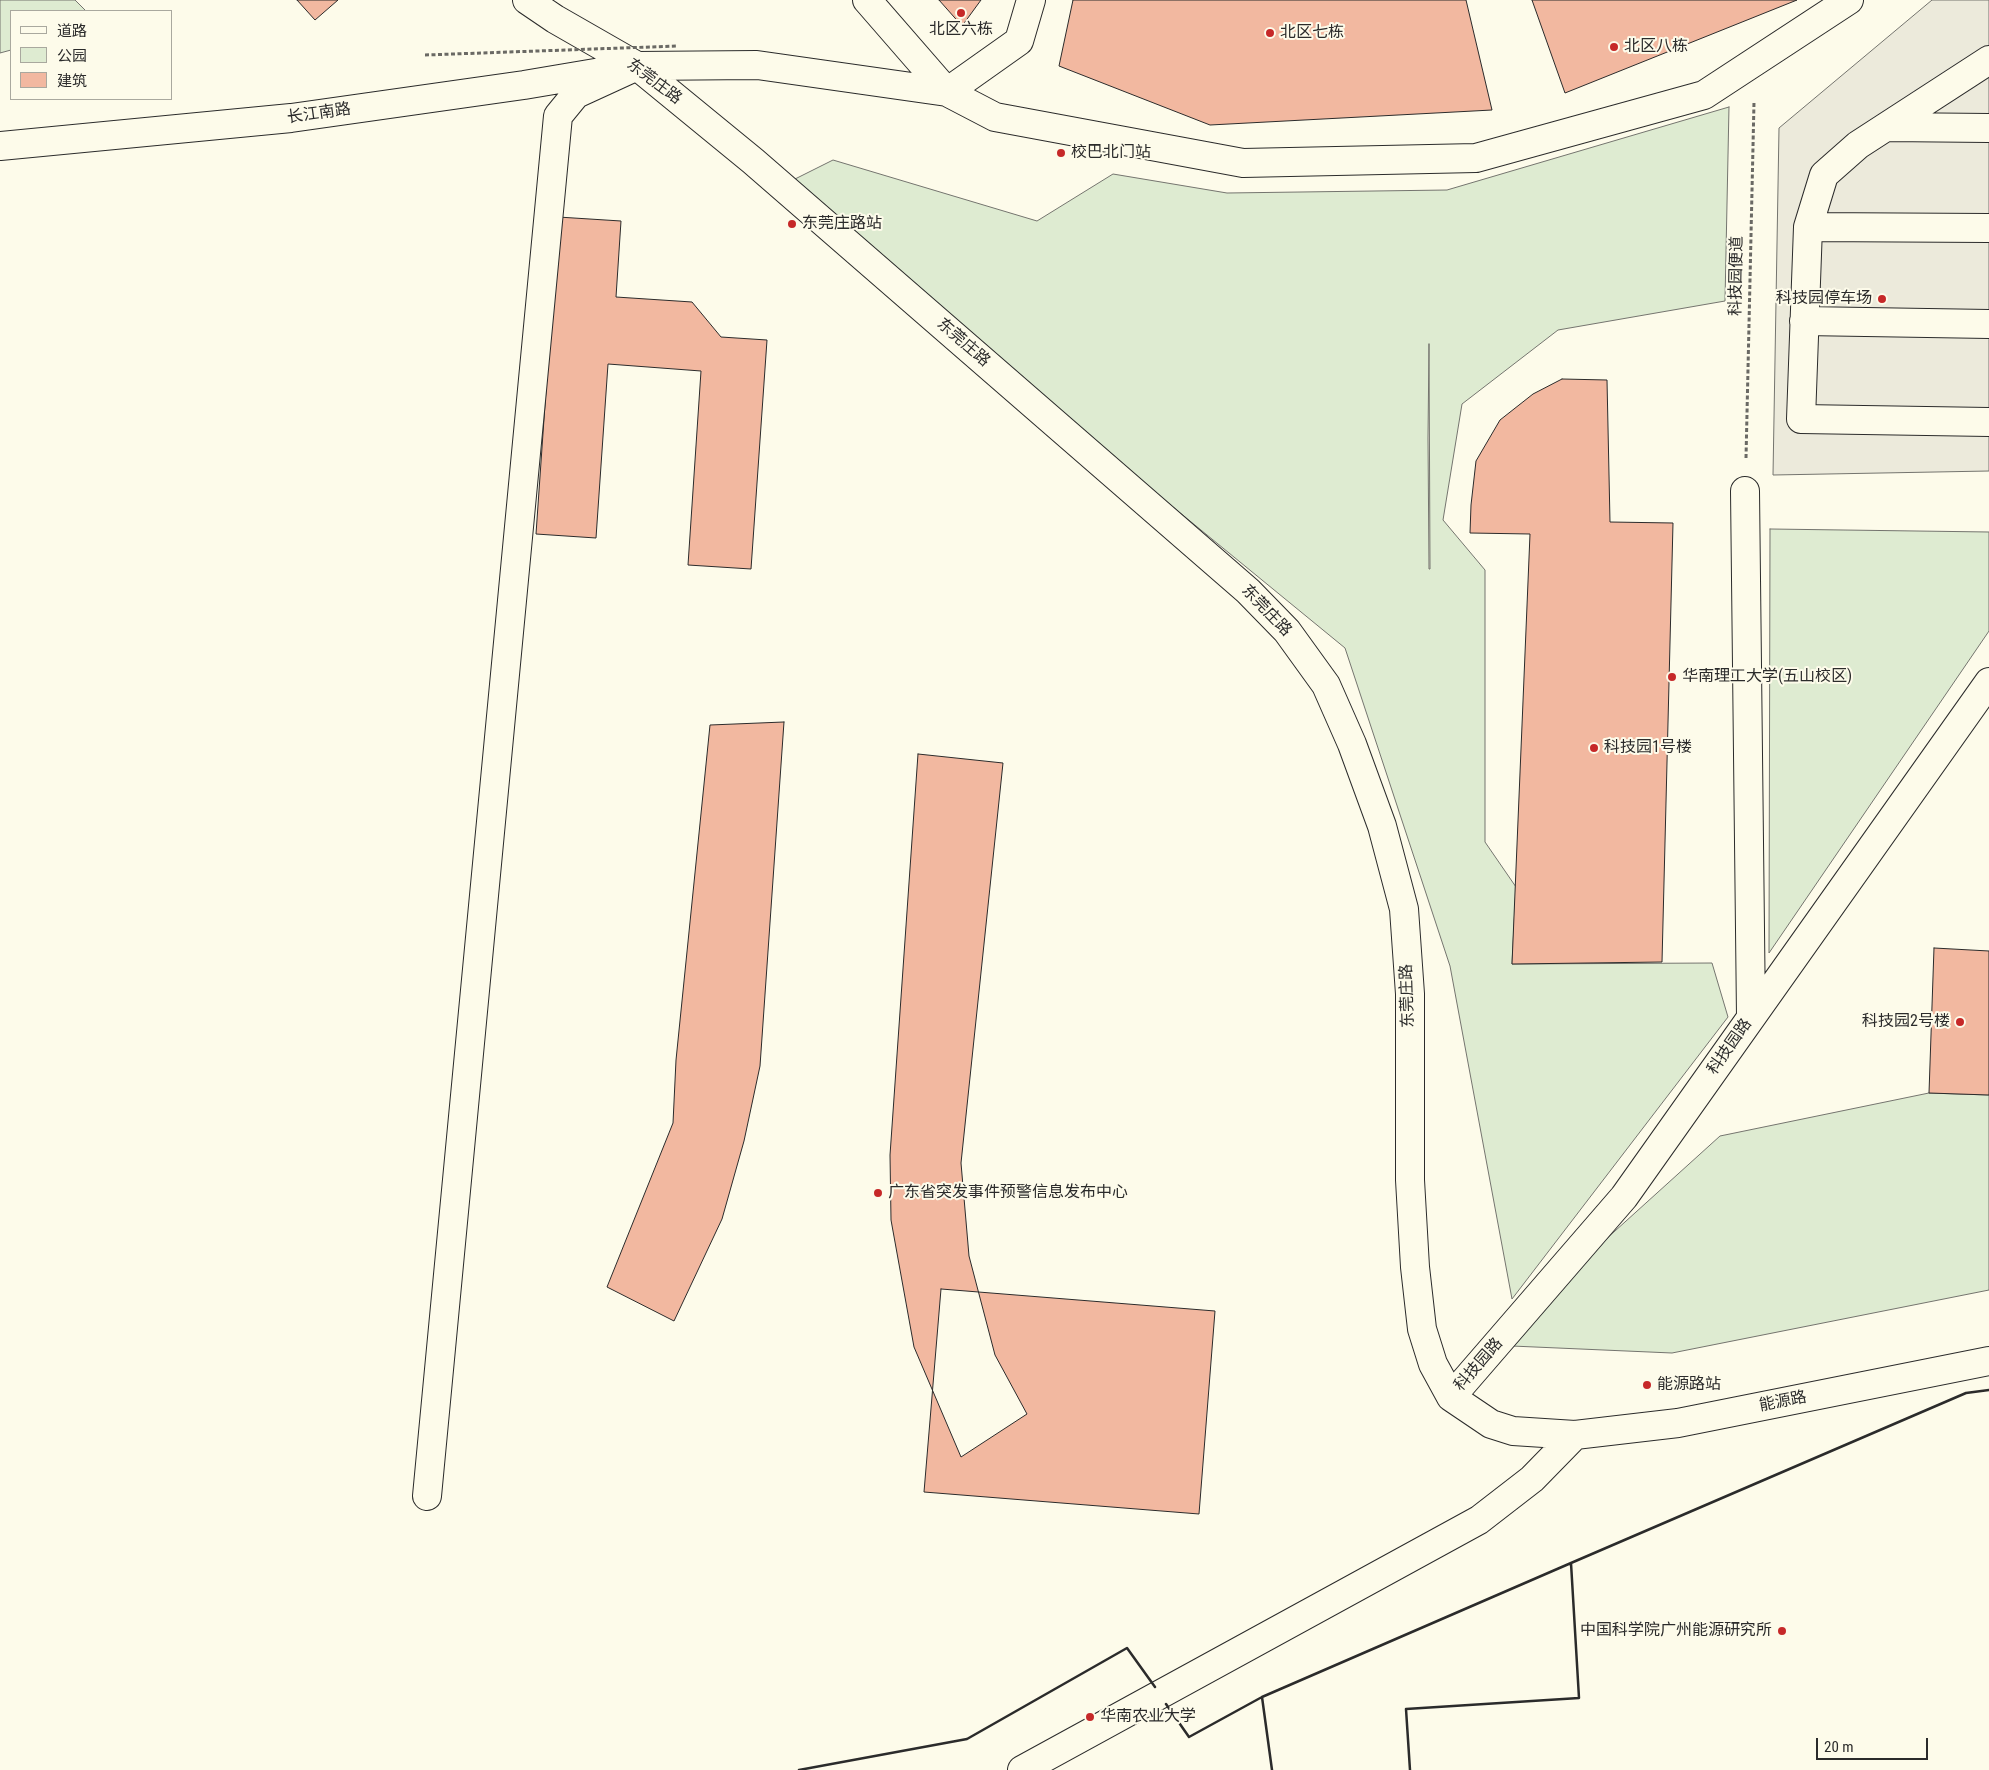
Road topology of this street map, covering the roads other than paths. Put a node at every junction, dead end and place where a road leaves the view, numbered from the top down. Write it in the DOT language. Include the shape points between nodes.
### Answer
graph roads {
  1 [pos="527,0"];
  2 [pos="867,0"];
  3 [pos="1031,0"];
  4 [pos="1850,0"];
  5 [pos="1989,60"];
  6 [pos="637,66"];
  7 [pos="947,92"];
  8 [pos="1886,127"];
  9 [pos="1989,128"];
  10 [pos="0,146"];
  11 [pos="1808,227"];
  12 [pos="1989,228"];
  13 [pos="1804,321"];
  14 [pos="1989,324"];
  15 [pos="1989,422"];
  16 [pos="1745,492"];
  17 [pos="1989,682"];
  18 [pos="1751,1017"];
  19 [pos="1989,1361"];
  20 [pos="1452,1397"];
  21 [pos="1575,1435"];
  22 [pos="427,1496"];
  23 [pos="1022,1770"];
  1 -- 6 [label="street, 东莞庄路"];
  2 -- 7 [label="street"];
  3 -- 7 [label="street" via="1019,41"];
  4 -- 7 [label="street" via="1704,95 1476,158 1243,163 994,117"];
  5 -- 8 [label="street"];
  6 -- 7 [label="street" via="757,66"];
  6 -- 10 [label="street, 长江南路" via="524,86 291,118"];
  6 -- 20 [label="street, 东莞庄路" via="753,161 1248,591 1288,631 1326,685 1382,826 1404,909 1410,994 1410,1180 1415,1267 1422,1329 1433,1364"];
  6 -- 22 [label="street" via="576,94 558,116"];
  8 -- 9 [label="street"];
  8 -- 11 [label="street" via="1824,175"];
  11 -- 12 [label="street"];
  11 -- 13 [label="street"];
  13 -- 14 [label="street"];
  13 -- 15 [label="street" via="1801,419"];
  16 -- 18 [label="street"];
  17 -- 18 [label="street, 科技园路"];
  18 -- 20 [label="street, 科技园路" via="1624,1197"];
  19 -- 21 [label="street, 能源路" via="1678,1423"];
  20 -- 21 [label="street, 东莞庄路" via="1491,1424 1514,1431"];
  21 -- 23 [label="street" via="1532,1479 1479,1520"];
}
